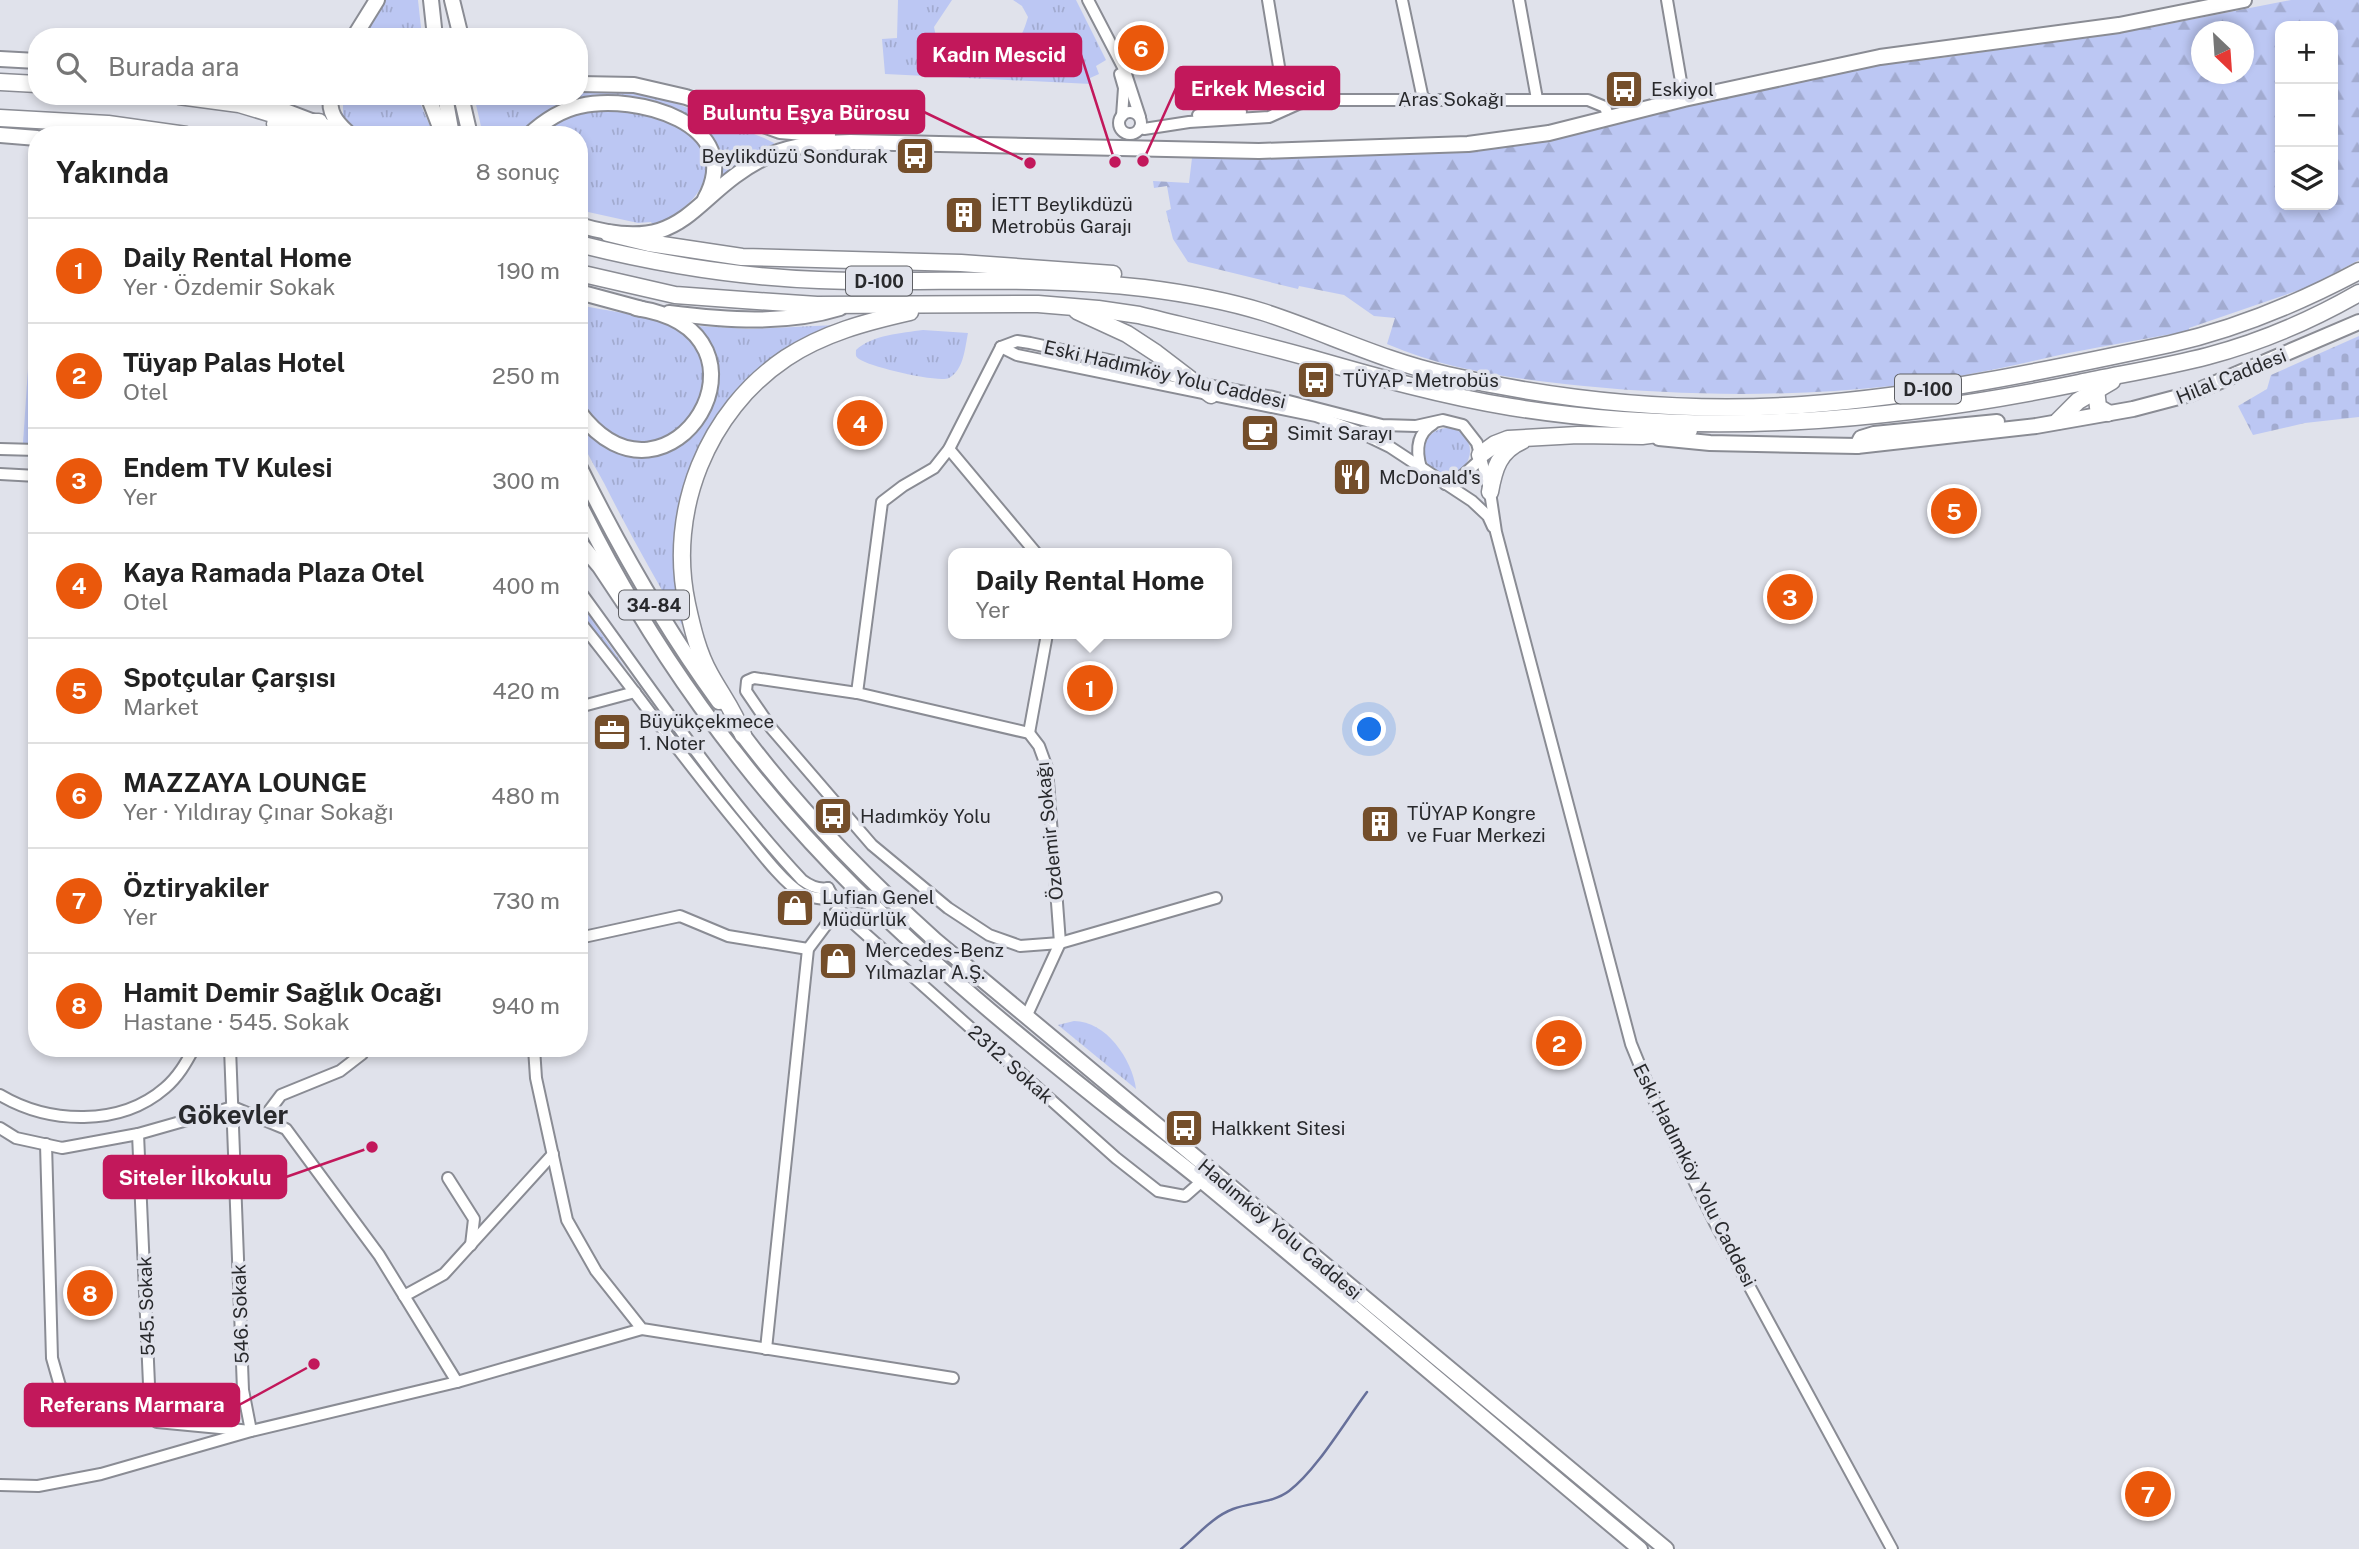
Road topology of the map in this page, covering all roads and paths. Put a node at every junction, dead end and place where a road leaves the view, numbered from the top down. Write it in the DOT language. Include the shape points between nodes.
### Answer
graph roads {
  1 [pos="377,0"];
  2 [pos="431,0"];
  3 [pos="450,0"];
  4 [pos="1082,0"];
  5 [pos="1088,0"];
  6 [pos="1268,0"];
  7 [pos="1402,0"];
  8 [pos="1519,0"];
  9 [pos="1667,0"];
  10 [pos="2244,0"];
  11 [pos="360,28"];
  12 [pos="434,28"];
  13 [pos="452,28"];
  14 [pos="458,28"];
  15 [pos="0,59"];
  16 [pos="28,61"];
  17 [pos="0,73"];
  18 [pos="28,73"];
  19 [pos="0,82"];
  20 [pos="28,84"];
  21 [pos="588,85"];
  22 [pos="1122,98"];
  23 [pos="1423,99"];
  24 [pos="1536,99"];
  25 [pos="1684,99"];
  26 [pos="1135,102"];
  27 [pos="210,105"];
  28 [pos="242,105"];
  29 [pos="271,105"];
  30 [pos="331,105"];
  31 [pos="431,105"];
  32 [pos="447,105"];
  33 [pos="463,105"];
  34 [pos="587,105"];
  35 [pos="588,105"];
  36 [pos="1286,109"];
  37 [pos="0,118"];
  38 [pos="1609,118"];
  39 [pos="1121,120"];
  40 [pos="319,122"];
  41 [pos="1140,124"];
  42 [pos="122,126"];
  43 [pos="278,126"];
  44 [pos="329,126"];
  45 [pos="342,126"];
  46 [pos="440,126"];
  47 [pos="450,126"];
  48 [pos="468,126"];
  49 [pos="542,126"];
  50 [pos="0,135"];
  51 [pos="28,137"];
  52 [pos="885,143"];
  53 [pos="1114,149"];
  54 [pos="1151,149"];
  55 [pos="701,206"];
  56 [pos="588,227"];
  57 [pos="608,233"];
  58 [pos="588,246"];
  59 [pos="2359,271"];
  60 [pos="588,275"];
  61 [pos="2359,293"];
  62 [pos="1182,294"];
  63 [pos="588,295"];
  64 [pos="950,303"];
  65 [pos="849,305"];
  66 [pos="1065,306"];
  67 [pos="636,308"];
  68 [pos="2359,323"];
  69 [pos="1001,347"];
  70 [pos="1130,364"];
  71 [pos="2134,371"];
  72 [pos="1119,377"];
  73 [pos="1191,382"];
  74 [pos="2096,389"];
  75 [pos="1211,395"];
  76 [pos="1272,402"];
  77 [pos="1550,412"];
  78 [pos="2108,413"];
  79 [pos="588,421"];
  80 [pos="2058,421"];
  81 [pos="1436,423"];
  82 [pos="1726,424"];
  83 [pos="1642,436"];
  84 [pos="1534,438"];
  85 [pos="0,449"];
  86 [pos="949,449"];
  87 [pos="28,450"];
  88 [pos="1480,457"];
  89 [pos="1421,468"];
  90 [pos="0,474"];
  91 [pos="28,476"];
  92 [pos="588,484"];
  93 [pos="1445,484"];
  94 [pos="1490,492"];
  95 [pos="588,520"];
  96 [pos="1496,532"];
  97 [pos="1032,548"];
  98 [pos="588,552"];
  99 [pos="588,603"];
  100 [pos="588,632"];
  101 [pos="1046,639"];
  102 [pos="667,655"];
  103 [pos="635,692"];
  104 [pos="857,693"];
  105 [pos="588,705"];
  106 [pos="1029,733"];
  107 [pos="743,735"];
  108 [pos="818,849"];
  109 [pos="830,893"];
  110 [pos="1216,898"];
  111 [pos="873,905"];
  112 [pos="838,909"];
  113 [pos="588,936"];
  114 [pos="1060,943"];
  115 [pos="808,949"];
  116 [pos="1026,1017"];
  117 [pos="189,1057"];
  118 [pos="230,1057"];
  119 [pos="358,1057"];
  120 [pos="535,1057"];
  121 [pos="0,1095"];
  122 [pos="233,1107"];
  123 [pos="263,1119"];
  124 [pos="0,1128"];
  125 [pos="138,1134"];
  126 [pos="46,1144"];
  127 [pos="553,1154"];
  128 [pos="448,1178"];
  129 [pos="1202,1181"];
  130 [pos="471,1245"];
  131 [pos="404,1296"];
  132 [pos="642,1329"];
  133 [pos="766,1349"];
  134 [pos="953,1378"];
  135 [pos="457,1382"];
  136 [pos="106,1401"];
  137 [pos="251,1431"];
  138 [pos="0,1485"];
  139 [pos="1640,1549"];
  140 [pos="1666,1549"];
  141 [pos="1892,1549"];
  1 -- 11 [label="main road"];
  2 -- 12 [label="main road"];
  3 -- 13 [label="main road"];
  3 -- 14 [label="main road"];
  4 -- 22 [label="street" via="1121,78"];
  5 -- 26 [label="street" via="1125,71"];
  6 -- 36 [label="street"];
  7 -- 23 [label="street"];
  8 -- 24 [label="street"];
  9 -- 25 [label="street"];
  10 -- 25 [label="main road" via="2119,25 1880,57"];
  15 -- 16 [label="main road"];
  17 -- 18 [label="highway"];
  19 -- 20 [label="highway"];
  21 -- 52 [label="main road" via="634,85 686,97 780,131"];
  22 -- 26 [label="street"];
  22 -- 39 [label="street"];
  23 -- 24 [label="street, Aras Sokağı"];
  23 -- 36 [label="street, Aras Sokağı" via="1313,101"];
  24 -- 38 [label="street, Aras Sokağı" via="1588,100 1605,107"];
  25 -- 38 [label="main road"];
  26 -- 41 [label="street"];
  27 -- 43 [label="highway"];
  28 -- 40 [label="highway" via="299,122"];
  29 -- 40 [label="main road"];
  30 -- 45 [label="main road" via="333,117"];
  31 -- 46 [label="main road"];
  32 -- 47 [label="main road"];
  33 -- 48 [label="main road"];
  34 -- 49 [label="main road" via="561,112"];
  35 -- 55 [label="main road" via="650,107 693,129 711,149 715,169"];
  36 -- 41 [label="street, Aras Sokağı" via="1269,117 1144,130"];
  37 -- 42 [label="highway"];
  38 -- 54 [label="main road" via="1549,133 1457,145"];
  39 -- 41 [label="street" via="1132,113"];
  39 -- 41 [label="street" via="1129,133"];
  39 -- 53 [label="street"];
  40 -- 44 [label="main road"];
  41 -- 54 [label="street"];
  50 -- 51 [label="main road"];
  52 -- 53 [label="main road"];
  52 -- 55 [label="main road" via="818,143 783,151 749,167"];
  53 -- 54 [label="main road"];
  55 -- 57 [label="main road" via="653,234"];
  56 -- 57 [label="main road"];
  57 -- 62 [label="highway" via="742,257 1096,272 1167,286"];
  58 -- 62 [label="highway, D-100" via="688,268 778,277 1051,280"];
  59 -- 62 [label="highway, D-100" via="2274,312 2207,336 1913,392 1754,407 1643,402 1505,387 1424,369 1266,313"];
  60 -- 65 [label="highway, D-100" via="675,295"];
  61 -- 71 [label="highway, D-100" via="2236,347"];
  63 -- 67 [label="main road"];
  64 -- 65 [label="highway, D-100"];
  64 -- 66 [label="highway, D-100"];
  64 -- 107 [label="highway" via="837,331 786,358 749,389 715,432 687,501 683,576 686,603 706,667"];
  65 -- 67 [label="main road" via="813,315 753,319"];
  66 -- 73 [label="highway" via="1127,334"];
  66 -- 77 [label="highway, D-100" via="1139,315 1414,387"];
  67 -- 79 [label="main road" via="680,321 695,335 711,381 703,412 689,430 654,449 633,449 604,438"];
  68 -- 78 [label="main road, Hilal Caddesi" via="2190,394"];
  69 -- 70 [label="street, Eski Hadımköy Yolu Caddesi" via="1017,341"];
  69 -- 72 [label="street, Eski Hadımköy Yolu Caddesi" via="1017,355"];
  69 -- 86 [label="street"];
  70 -- 72 [label="street"];
  70 -- 73 [label="street, Eski Hadımköy Yolu Caddesi"];
  71 -- 74 [label="highway"];
  71 -- 82 [label="highway, D-100" via="1889,415"];
  72 -- 75 [label="street, Eski Hadımköy Yolu Caddesi"];
  73 -- 75 [label="highway"];
  73 -- 76 [label="street, Eski Hadımköy Yolu Caddesi"];
  74 -- 78 [label="highway" via="2098,407"];
  74 -- 80 [label="highway"];
  75 -- 76 [label="street, Eski Hadımköy Yolu Caddesi"];
  76 -- 81 [label="street, Eski Hadımköy Yolu Caddesi" via="1382,425"];
  76 -- 89 [label="street, Eski Hadımköy Yolu Caddesi" via="1357,431"];
  77 -- 82 [label="highway, D-100"];
  77 -- 83 [label="main road, Hilal Caddesi"];
  78 -- 80 [label="main road, Hilal Caddesi"];
  80 -- 83 [label="main road, Hilal Caddesi" via="1857,446 1710,443"];
  81 -- 88 [label="street, Eski Hadımköy Yolu Caddesi" via="1464,425 1477,443"];
  81 -- 89 [label="street" via="1420,438"];
  82 -- 83 [label="highway"];
  83 -- 84 [label="highway"];
  84 -- 88 [label="highway" via="1508,439"];
  84 -- 94 [label="highway" via="1503,454 1493,471"];
  85 -- 87 [label="street"];
  86 -- 97 [label="street"];
  86 -- 104 [label="street" via="934,468 882,502"];
  88 -- 93 [label="street" via="1461,478"];
  88 -- 94 [label="street, Eski Hadımköy Yolu Caddesi"];
  89 -- 93 [label="street, Eski Hadımköy Yolu Caddesi"];
  90 -- 91 [label="street"];
  92 -- 107 [label="main road, Hadımköy Yolu Caddesi / 34-84" via="645,591"];
  93 -- 96 [label="street, Eski Hadımköy Yolu Caddesi" via="1488,516"];
  94 -- 96 [label="street, Eski Hadımköy Yolu Caddesi"];
  95 -- 102 [label="main road, Hadımköy Yolu Caddesi / 34-84"];
  96 -- 141 [label="street, Eski Hadımköy Yolu Caddesi" via="1636,1055 1715,1223"];
  98 -- 102 [label="main road" via="648,638"];
  99 -- 109 [label="street" via="655,697 773,847 802,880"];
  100 -- 103 [label="street"];
  101 -- 106 [label="street"];
  102 -- 108 [label="main road, Hadımköy Yolu Caddesi / 34-84" via="732,747"];
  103 -- 105 [label="street"];
  103 -- 109 [label="street" via="782,874 800,892 823,898"];
  104 -- 106 [label="street"];
  104 -- 114 [label="street" via="754,678 747,681 747,691 772,729 872,845 948,908 989,935 1020,946"];
  106 -- 114 [label="street, Özdemir Sokağı" via="1047,768"];
  107 -- 116 [label="main road, Hadımköy Yolu Caddesi / 34-84" via="855,865 936,942"];
  108 -- 109 [label="street, 2312. Sokak" via="834,880"];
  108 -- 111 [label="main road, Hadımköy Yolu Caddesi / 34-84"];
  109 -- 111 [label="street"];
  109 -- 112 [label="street, 2312. Sokak"];
  110 -- 114 [label="street"];
  111 -- 129 [label="main road, Hadımköy Yolu Caddesi / 34-84" via="981,1003"];
  112 -- 115 [label="street"];
  112 -- 129 [label="street, 2312. Sokak" via="1158,1191 1185,1196"];
  113 -- 115 [label="street" via="680,916 728,936"];
  114 -- 116 [label="street, Özdemir Sokağı"];
  115 -- 133 [label="street"];
  116 -- 140 [label="main road, Hadımköy Yolu Caddesi / 34-84"];
  117 -- 121 [label="street" via="164,1089 137,1106 95,1117 59,1115 15,1104"];
  118 -- 122 [label="street, 546. Sokak"];
  119 -- 123 [label="street" via="340,1071 281,1095"];
  120 -- 127 [label="street"];
  122 -- 123 [label="street"];
  122 -- 125 [label="street"];
  122 -- 137 [label="street, 546. Sokak" via="243,1390"];
  123 -- 131 [label="street" via="286,1129"];
  124 -- 126 [label="street" via="16,1138"];
  125 -- 126 [label="street" via="62,1148"];
  125 -- 137 [label="street, 545. Sokak" via="150,1407 157,1422"];
  126 -- 136 [label="street" via="52,1358 60,1386 75,1401"];
  127 -- 130 [label="street"];
  127 -- 132 [label="street" via="567,1220 596,1271"];
  128 -- 130 [label="street" via="474,1219"];
  129 -- 139 [label="main road, Hadımköy Yolu Caddesi / 34-84"];
  130 -- 131 [label="street" via="444,1274"];
  131 -- 135 [label="street"];
  132 -- 133 [label="street"];
  132 -- 135 [label="street, 545. Sokak"];
  133 -- 134 [label="street"];
  135 -- 137 [label="street, 545. Sokak"];
  137 -- 138 [label="street" via="101,1474 38,1486"];
}
